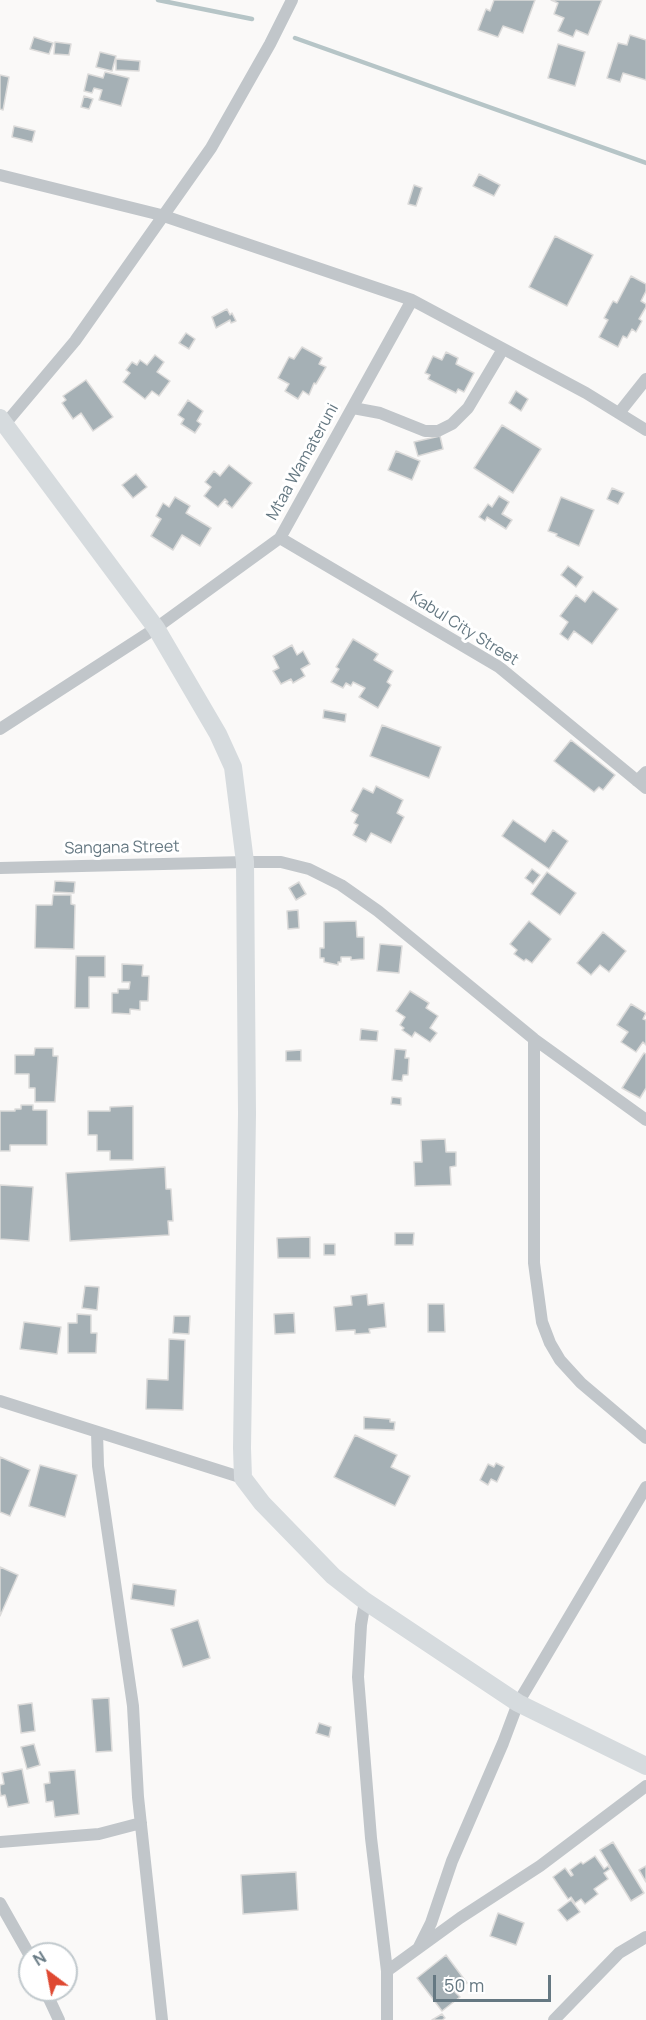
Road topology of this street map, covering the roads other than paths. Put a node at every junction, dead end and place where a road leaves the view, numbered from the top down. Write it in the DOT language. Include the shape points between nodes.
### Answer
graph roads {
  1 [pos="292,0"];
  2 [pos="0,175"];
  3 [pos="162,215"];
  4 [pos="412,300"];
  5 [pos="503,349"];
  6 [pos="646,380"];
  7 [pos="353,408"];
  8 [pos="619,413"];
  9 [pos="2,421"];
  10 [pos="646,430"];
  11 [pos="280,538"];
  12 [pos="156,628"];
  13 [pos="0,729"];
  14 [pos="643,781"];
  15 [pos="245,862"];
  16 [pos="0,868"];
  17 [pos="534,1039"];
  18 [pos="646,1120"];
  19 [pos="0,1401"];
  20 [pos="97,1432"];
  21 [pos="646,1438"];
  22 [pos="243,1478"];
  23 [pos="646,1487"];
  24 [pos="365,1601"];
  25 [pos="518,1703"];
  26 [pos="646,1766"];
  27 [pos="646,1786"];
  28 [pos="141,1823"];
  29 [pos="0,1842"];
  30 [pos="0,1903"];
  31 [pos="646,1937"];
  32 [pos="22,1942"];
  33 [pos="419,1947"];
  34 [pos="387,1971"];
  35 [pos="51,2002"];
  36 [pos="59,2020"];
  37 [pos="162,2020"];
  38 [pos="387,2020"];
  39 [pos="554,2020"];
  1 -- 3 [label="street" via="211,148"];
  2 -- 3 [label="street"];
  3 -- 4 [label="street"];
  3 -- 9 [label="street" via="75,341"];
  4 -- 5 [label="street"];
  4 -- 7 [label="street, Mtaa Wamateruni"];
  5 -- 7 [label="street" via="468,408 438,431 425,431"];
  5 -- 8 [label="street"];
  6 -- 8 [label="street"];
  7 -- 11 [label="street, Mtaa Wamateruni"];
  8 -- 10 [label="street"];
  9 -- 12 [label="street"];
  11 -- 12 [label="street, Mtaa Wamateruni"];
  11 -- 14 [label="street, Kabul City Street" via="499,667"];
  12 -- 13 [label="street, Mtaa Wamateruni"];
  12 -- 15 [label="street" via="233,767"];
  15 -- 16 [label="street, Sangana Street"];
  15 -- 17 [label="street, Sangana Street" via="281,862 309,869 341,885"];
  15 -- 22 [label="street" via="248,1114"];
  17 -- 18 [label="street, Sangana Street"];
  17 -- 21 [label="street" via="534,1263 542,1322 560,1360"];
  19 -- 20 [label="street"];
  20 -- 22 [label="street"];
  20 -- 28 [label="street" via="98,1466 133,1706"];
  22 -- 24 [label="street" via="333,1576"];
  23 -- 25 [label="street"];
  24 -- 25 [label="street"];
  24 -- 34 [label="street" via="358,1677"];
  25 -- 26 [label="street"];
  25 -- 33 [label="street"];
  27 -- 33 [label="street" via="540,1866"];
  28 -- 29 [label="street" via="99,1834"];
  28 -- 37 [label="street"];
  30 -- 32 [label="street"];
  31 -- 39 [label="street" via="619,1953"];
  33 -- 34 [label="street"];
  34 -- 38 [label="street"];
  35 -- 36 [label="street"];
}
